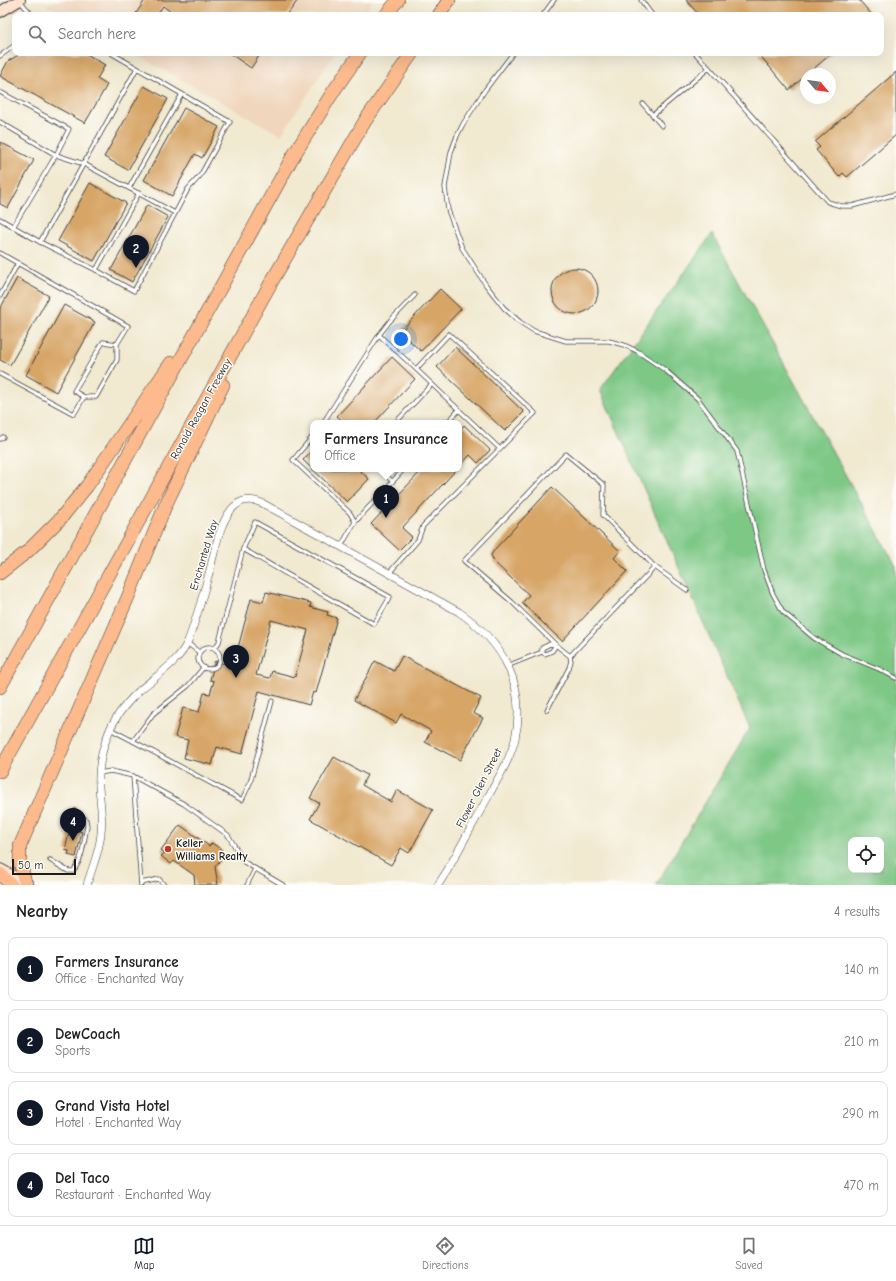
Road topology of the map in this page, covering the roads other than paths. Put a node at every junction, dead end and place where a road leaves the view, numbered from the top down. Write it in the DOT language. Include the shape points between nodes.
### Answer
graph roads {
  1 [pos="20,0"];
  2 [pos="398,0"];
  3 [pos="449,0"];
  4 [pos="554,0"];
  5 [pos="641,0"];
  6 [pos="4,8"];
  7 [pos="30,12"];
  8 [pos="388,12"];
  9 [pos="441,12"];
  10 [pos="545,12"];
  11 [pos="650,12"];
  12 [pos="12,47"];
  13 [pos="0,56"];
  14 [pos="115,56"];
  15 [pos="358,56"];
  16 [pos="410,56"];
  17 [pos="511,56"];
  18 [pos="698,56"];
  19 [pos="137,68"];
  20 [pos="709,68"];
  21 [pos="0,92"];
  22 [pos="182,94"];
  23 [pos="643,104"];
  24 [pos="653,115"];
  25 [pos="0,122"];
  26 [pos="662,126"];
  27 [pos="56,154"];
  28 [pos="84,164"];
  29 [pos="129,188"];
  30 [pos="139,193"];
  31 [pos="896,194"];
  32 [pos="175,213"];
  33 [pos="0,219"];
  34 [pos="14,227"];
  35 [pos="40,242"];
  36 [pos="0,253"];
  37 [pos="18,263"];
  38 [pos="96,270"];
  39 [pos="272,280"];
  40 [pos="221,288"];
  41 [pos="415,295"];
  42 [pos="0,296"];
  43 [pos="379,335"];
  44 [pos="117,344"];
  45 [pos="416,369"];
  46 [pos="0,374"];
  47 [pos="432,384"];
  48 [pos="84,397"];
  49 [pos="459,410"];
  50 [pos="327,420"];
  51 [pos="398,420"];
  52 [pos="449,420"];
  53 [pos="310,440"];
  54 [pos="499,448"];
  55 [pos="382,472"];
  56 [pos="401,472"];
  57 [pos="392,481"];
  58 [pos="354,522"];
  59 [pos="340,546"];
  60 [pos="243,549"];
  61 [pos="655,567"];
  62 [pos="0,573"];
  63 [pos="389,573"];
  64 [pos="687,590"];
  65 [pos="187,643"];
  66 [pos="556,645"];
  67 [pos="215,648"];
  68 [pos="199,652"];
  69 [pos="542,652"];
  70 [pos="570,656"];
  71 [pos="507,666"];
  72 [pos="203,668"];
  73 [pos="896,678"];
  74 [pos="0,687"];
  75 [pos="516,694"];
  76 [pos="272,701"];
  77 [pos="546,710"];
  78 [pos="110,730"];
  79 [pos="133,741"];
  80 [pos="0,771"];
  81 [pos="99,773"];
  82 [pos="134,776"];
  83 [pos="75,811"];
  84 [pos="50,860"];
  85 [pos="0,869"];
  86 [pos="255,869"];
  87 [pos="0,874"];
  88 [pos="27,883"];
  89 [pos="141,884"];
  90 [pos="11,885"];
  91 [pos="87,885"];
  92 [pos="164,885"];
  93 [pos="247,885"];
  94 [pos="284,885"];
  95 [pos="438,885"];
  1 -- 6 [label="main road"];
  1 -- 7 [label="lane"];
  2 -- 8 [label="highway"];
  3 -- 9 [label="highway"];
  4 -- 10 [label="lane"];
  5 -- 11 [label="lane"];
  12 -- 13 [label="lane"];
  14 -- 19 [label="lane"];
  15 -- 40 [label="highway" via="292,158"];
  16 -- 39 [label="highway, Ronald Reagan Freeway" via="365,121"];
  17 -- 73 [label="lane" via="463,124 451,152 445,187 448,210 462,248 486,286 504,308 534,332 566,341 610,341 624,345 665,370 698,398 737,451 764,570 783,612 814,638 842,654"];
  18 -- 20 [label="lane"];
  19 -- 22 [label="lane"];
  19 -- 28 [label="lane"];
  20 -- 24 [label="lane"];
  20 -- 31 [label="lane" via="828,202 852,206"];
  21 -- 27 [label="lane" via="69,129"];
  22 -- 29 [label="lane"];
  22 -- 32 [label="lane" via="230,122 200,176 188,189"];
  23 -- 24 [label="lane"];
  24 -- 26 [label="lane"];
  25 -- 27 [label="lane"];
  27 -- 28 [label="lane"];
  27 -- 34 [label="lane"];
  28 -- 29 [label="lane"];
  28 -- 35 [label="lane"];
  29 -- 30 [label="lane"];
  30 -- 32 [label="lane"];
  30 -- 38 [label="lane"];
  32 -- 38 [label="lane" via="134,291"];
  33 -- 34 [label="lane"];
  34 -- 35 [label="lane"];
  35 -- 38 [label="lane"];
  36 -- 37 [label="lane"];
  37 -- 42 [label="lane"];
  37 -- 44 [label="lane" via="128,326"];
  39 -- 80 [label="highway, Ronald Reagan Freeway"];
  39 -- 88 [label="highway" via="166,504 20,846 20,862"];
  40 -- 62 [label="highway" via="87,486 61,518 28,551"];
  40 -- 74 [label="highway"];
  41 -- 43 [label="lane"];
  43 -- 45 [label="lane"];
  43 -- 50 [label="lane"];
  44 -- 48 [label="lane" via="117,360 96,397"];
  44 -- 48 [label="lane" via="103,342 74,391"];
  45 -- 47 [label="lane"];
  45 -- 54 [label="lane" via="449,334 535,413"];
  46 -- 48 [label="lane" via="74,414"];
  47 -- 49 [label="lane"];
  47 -- 51 [label="lane"];
  49 -- 52 [label="lane"];
  49 -- 54 [label="lane"];
  53 -- 58 [label="lane" via="293,460 350,513"];
  54 -- 63 [label="lane" via="423,526 418,540"];
  55 -- 57 [label="lane"];
  56 -- 57 [label="lane"];
  57 -- 58 [label="lane"];
  58 -- 59 [label="lane"];
  59 -- 63 [label="street, Enchanted Way"];
  59 -- 65 [label="street, Enchanted Way" via="256,500 236,505 220,532"];
  60 -- 60 [label="lane" via="374,624 390,597 255,522"];
  60 -- 67 [label="lane" via="219,642"];
  61 -- 64 [label="lane"];
  61 -- 66 [label="lane" via="603,515 604,485 566,454 464,561 512,602"];
  61 -- 70 [label="lane"];
  63 -- 71 [label="street, Enchanted Way" via="473,621 495,644"];
  65 -- 68 [label="lane"];
  65 -- 78 [label="street, Enchanted Way" via="167,668 126,704"];
  66 -- 69 [label="lane" via="552,651 545,654"];
  66 -- 69 [label="lane" via="550,644 542,648"];
  66 -- 70 [label="lane"];
  67 -- 68 [label="lane" via="204,647"];
  67 -- 72 [label="lane" via="220,658 218,665 211,669"];
  68 -- 72 [label="lane" via="198,662"];
  69 -- 71 [label="lane"];
  70 -- 77 [label="lane" via="569,668"];
  71 -- 75 [label="street, Enchanted Way"];
  72 -- 79 [label="lane" via="188,686 153,714"];
  75 -- 95 [label="street, Flower Glen Street" via="518,718 515,740 507,762"];
  76 -- 79 [label="lane" via="250,783 242,800"];
  78 -- 79 [label="lane"];
  78 -- 81 [label="street, Enchanted Way" via="102,752"];
  81 -- 82 [label="lane" via="111,771"];
  81 -- 91 [label="street, Enchanted Way" via="101,834 99,850"];
  82 -- 86 [label="lane" via="184,804 228,835 244,862"];
  82 -- 89 [label="lane"];
  83 -- 84 [label="lane" via="86,820 88,826 76,867 73,871 68,870"];
  85 -- 88 [label="main road"];
  86 -- 93 [label="lane"];
  86 -- 94 [label="lane"];
  87 -- 90 [label="highway"];
  89 -- 92 [label="lane" via="159,879"];
}
